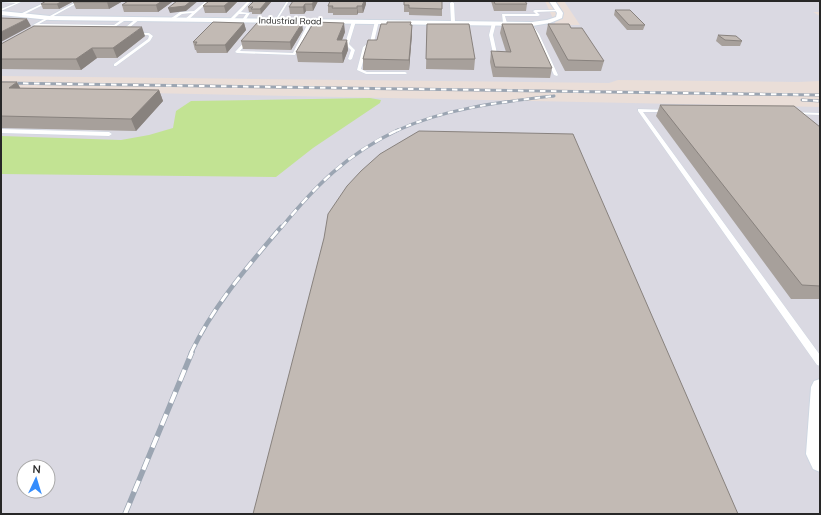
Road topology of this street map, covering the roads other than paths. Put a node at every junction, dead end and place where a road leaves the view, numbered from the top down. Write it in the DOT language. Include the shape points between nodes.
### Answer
graph roads {
  1 [pos="50,1"];
  2 [pos="80,1"];
  3 [pos="208,1"];
  4 [pos="250,1"];
  5 [pos="288,1"];
  6 [pos="552,1"];
  7 [pos="1,2"];
  8 [pos="452,3"];
  9 [pos="558,11"];
  10 [pos="1,12"];
  11 [pos="196,12"];
  12 [pos="238,13"];
  13 [pos="22,14"];
  14 [pos="48,18"];
  15 [pos="125,19"];
  16 [pos="138,19"];
  17 [pos="172,19"];
  18 [pos="186,20"];
  19 [pos="231,20"];
  20 [pos="244,20"];
  21 [pos="275,21"];
  22 [pos="311,21"];
  23 [pos="354,21"];
  24 [pos="377,21"];
  25 [pos="494,23"];
  26 [pos="505,23"];
  27 [pos="530,24"];
  28 [pos="457,25"];
  29 [pos="250,36"];
  30 [pos="496,58"];
  31 [pos="350,59"];
  32 [pos="115,65"];
  33 [pos="405,73"];
  34 [pos="556,75"];
  35 [pos="671,111"];
  36 [pos="788,113"];
  37 [pos="820,114"];
  38 [pos="1,131"];
  39 [pos="109,134"];
  40 [pos="820,362"];
  41 [pos="820,387"];
  42 [pos="820,462"];
  1 -- 13 [label="lane"];
  2 -- 14 [label="lane"];
  3 -- 11 [label="lane"];
  4 -- 12 [label="lane"];
  5 -- 21 [label="lane"];
  6 -- 9 [label="street"];
  7 -- 10 [label="lane" via="20,2"];
  8 -- 28 [label="lane"];
  9 -- 26 [label="lane" via="535,11 538,15 503,15"];
  9 -- 27 [label="street, Industrial Road" via="560,16 554,20"];
  10 -- 13 [label="street, Industrial Road"];
  11 -- 17 [label="lane" via="181,13"];
  11 -- 18 [label="lane"];
  12 -- 19 [label="lane"];
  12 -- 20 [label="lane" via="248,13"];
  13 -- 14 [label="street, Industrial Road"];
  14 -- 15 [label="street, Industrial Road"];
  14 -- 15 [label="lane" via="35,25 115,26"];
  15 -- 16 [label="street, Industrial Road"];
  16 -- 17 [label="street, Industrial Road"];
  16 -- 32 [label="lane" via="122,32 151,36"];
  17 -- 18 [label="street, Industrial Road"];
  18 -- 19 [label="street, Industrial Road"];
  19 -- 20 [label="street, Industrial Road"];
  20 -- 21 [label="street, Industrial Road" via="261,23"];
  21 -- 22 [label="street, Industrial Road"];
  22 -- 23 [label="street, Industrial Road"];
  22 -- 29 [label="lane" via="294,54 237,52"];
  23 -- 24 [label="street, Industrial Road"];
  23 -- 31 [label="lane" via="347,44 353,50"];
  24 -- 28 [label="street, Industrial Road"];
  24 -- 33 [label="lane" via="372,42 365,47 359,70 366,73"];
  25 -- 26 [label="street, Industrial Road"];
  25 -- 28 [label="street, Industrial Road"];
  25 -- 30 [label="lane" via="491,35"];
  26 -- 27 [label="street, Industrial Road"];
  27 -- 34 [label="lane"];
  35 -- 40 [label="lane" via="640,110"];
  36 -- 37 [label="lane"];
  38 -- 39 [label="lane"];
  41 -- 42 [label="street" via="816,454"];
}
